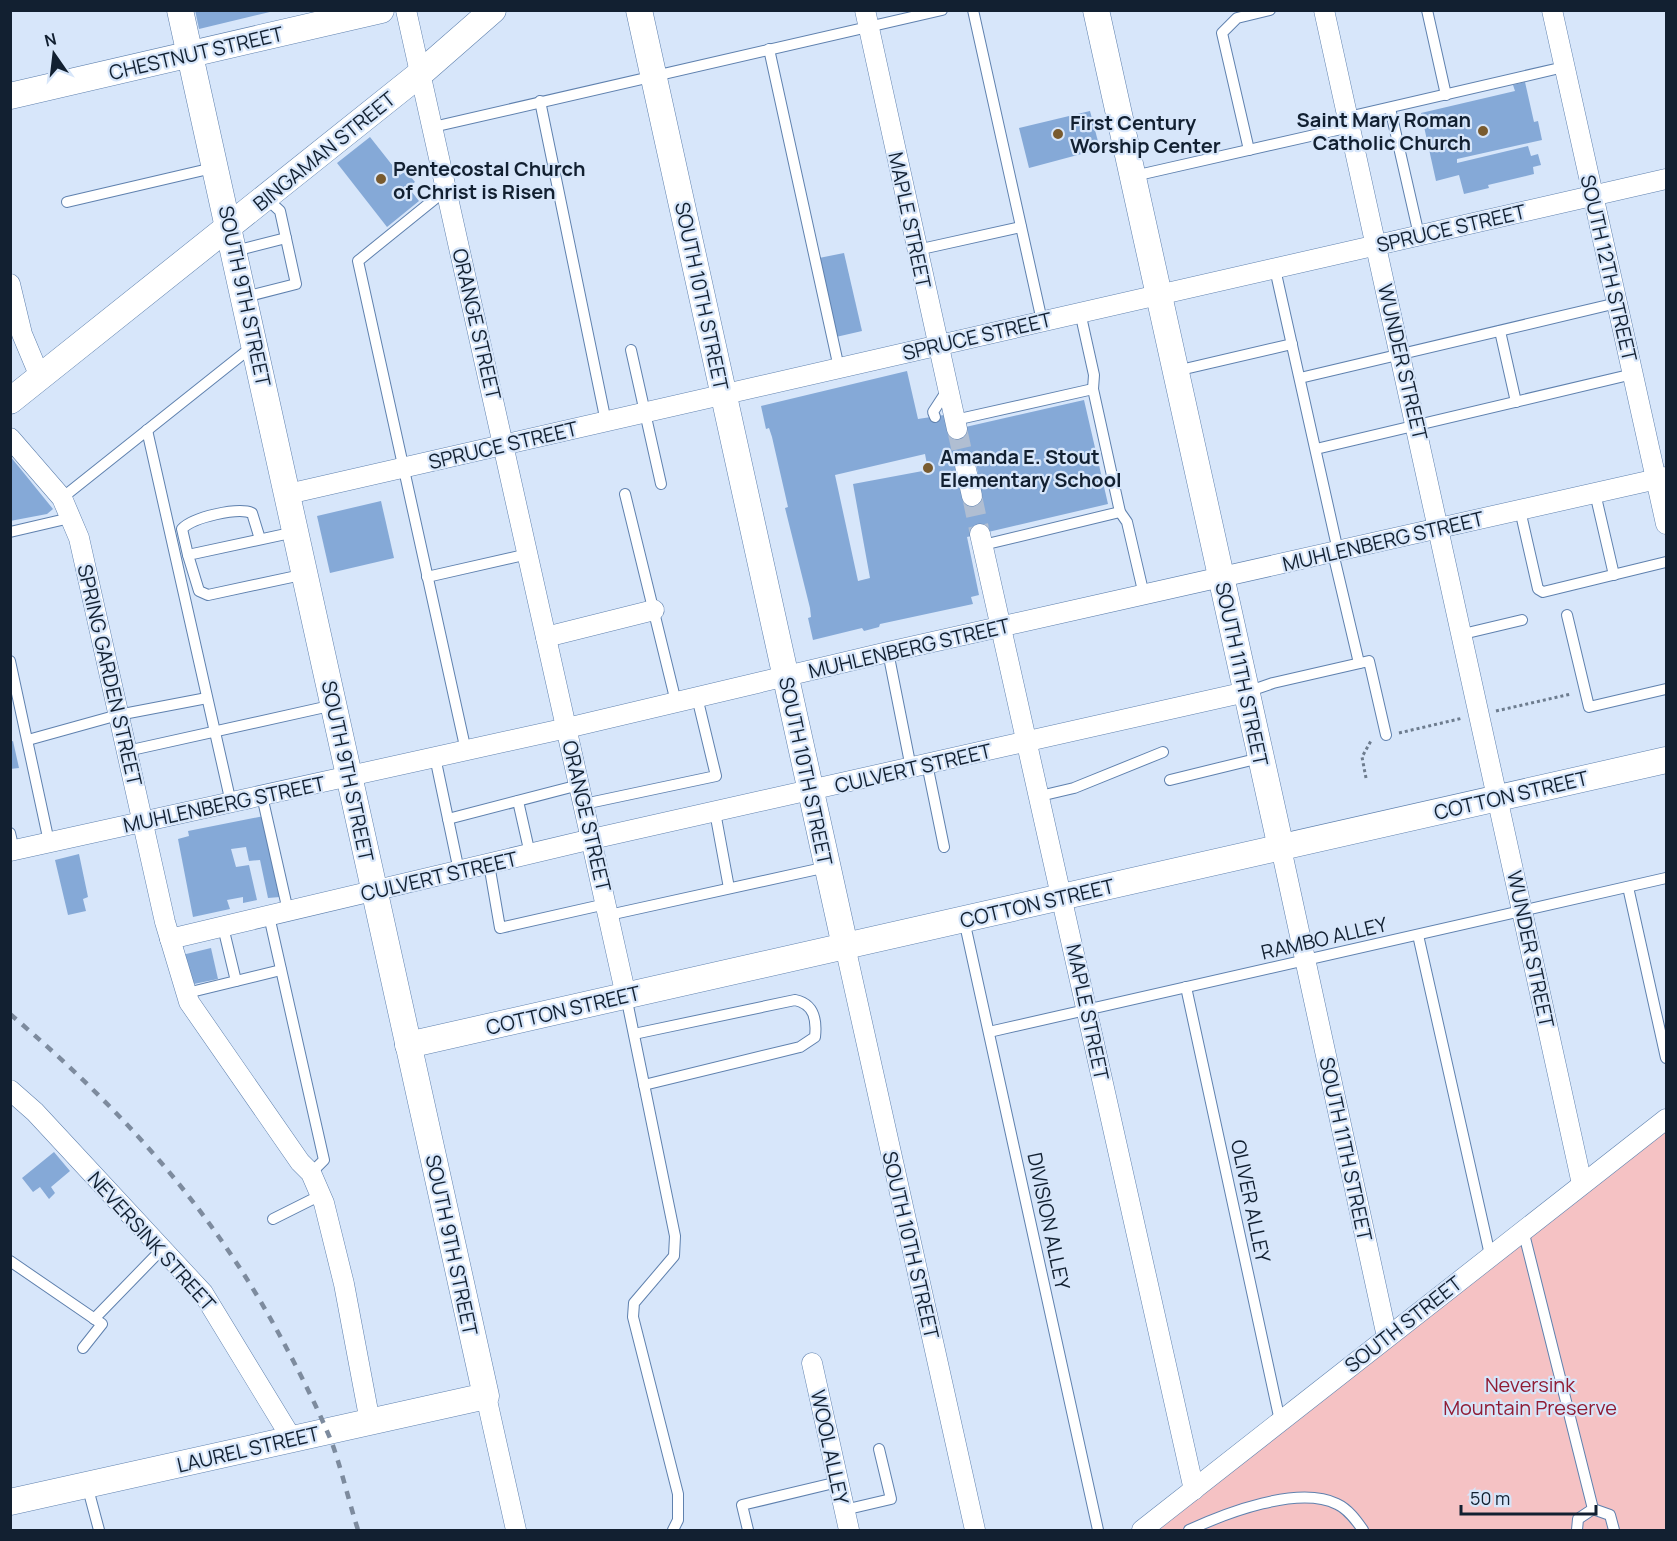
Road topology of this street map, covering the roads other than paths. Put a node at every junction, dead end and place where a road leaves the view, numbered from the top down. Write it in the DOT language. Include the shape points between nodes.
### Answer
graph roads {
  1 [pos="180,10"];
  2 [pos="381,10"];
  3 [pos="406,10"];
  4 [pos="493,10"];
  5 [pos="639,10"];
  6 [pos="942,10"];
  7 [pos="973,10"];
  8 [pos="1096,10"];
  9 [pos="1270,10"];
  10 [pos="1324,10"];
  11 [pos="1427,10"];
  12 [pos="1552,10"];
  13 [pos="867,19"];
  14 [pos="769,49"];
  15 [pos="190,54"];
  16 [pos="1564,68"];
  17 [pos="421,73"];
  18 [pos="653,76"];
  19 [pos="1446,95"];
  20 [pos="10,96"];
  21 [pos="540,101"];
  22 [pos="1390,108"];
  23 [pos="1349,122"];
  24 [pos="433,127"];
  25 [pos="1249,150"];
  26 [pos="217,167"];
  27 [pos="1132,176"];
  28 [pos="1666,179"];
  29 [pos="447,189"];
  30 [pos="1593,196"];
  31 [pos="266,198"];
  32 [pos="67,202"];
  33 [pos="1021,226"];
  34 [pos="1419,235"];
  35 [pos="286,238"];
  36 [pos="232,239"];
  37 [pos="1376,245"];
  38 [pos="917,250"];
  39 [pos="1275,269"];
  40 [pos="10,284"];
  41 [pos="1159,295"];
  42 [pos="245,297"];
  43 [pos="1617,303"];
  44 [pos="1080,312"];
  45 [pos="1042,321"];
  46 [pos="1500,331"];
  47 [pos="16,335"];
  48 [pos="255,344"];
  49 [pos="938,344"];
  50 [pos="1292,344"];
  51 [pos="631,350"];
  52 [pos="1401,355"];
  53 [pos="839,368"];
  54 [pos="1176,371"];
  55 [pos="1633,374"];
  56 [pos="40,377"];
  57 [pos="1300,378"];
  58 [pos="948,389"];
  59 [pos="1093,389"];
  60 [pos="723,394"];
  61 [pos="10,401"];
  62 [pos="1516,402"];
  63 [pos="646,412"];
  64 [pos="935,417"];
  65 [pos="606,422"];
  66 [pos="956,425"];
  67 [pos="1417,425"];
  68 [pos="147,430"];
  69 [pos="10,438"];
  70 [pos="504,445"];
  71 [pos="1316,449"];
  72 [pos="965,465"];
  73 [pos="402,468"];
  74 [pos="1661,478"];
  75 [pos="661,484"];
  76 [pos="1595,493"];
  77 [pos="288,494"];
  78 [pos="625,494"];
  79 [pos="972,496"];
  80 [pos="62,498"];
  81 [pos="1520,510"];
  82 [pos="1120,513"];
  83 [pos="70,518"];
  84 [pos="1666,524"];
  85 [pos="1439,528"];
  86 [pos="296,531"];
  87 [pos="10,532"];
  88 [pos="260,538"];
  89 [pos="981,539"];
  90 [pos="1336,552"];
  91 [pos="528,554"];
  92 [pos="188,555"];
  93 [pos="1666,562"];
  94 [pos="306,574"];
  95 [pos="1614,575"];
  96 [pos="427,577"];
  97 [pos="1221,578"];
  98 [pos="1144,595"];
  99 [pos="654,610"];
  100 [pos="1568,615"];
  101 [pos="1522,620"];
  102 [pos="1001,627"];
  103 [pos="1463,634"];
  104 [pos="546,637"];
  105 [pos="888,652"];
  106 [pos="10,661"];
  107 [pos="1359,663"];
  108 [pos="786,677"];
  109 [pos="1666,689"];
  110 [pos="1246,692"];
  111 [pos="207,698"];
  112 [pos="697,698"];
  113 [pos="676,702"];
  114 [pos="334,705"];
  115 [pos="118,715"];
  116 [pos="567,728"];
  117 [pos="215,732"];
  118 [pos="1386,735"];
  119 [pos="28,740"];
  120 [pos="1028,741"];
  121 [pos="466,751"];
  122 [pos="127,752"];
  123 [pos="1162,752"];
  124 [pos="435,757"];
  125 [pos="1261,758"];
  126 [pos="1666,760"];
  127 [pos="919,766"];
  128 [pos="349,776"];
  129 [pos="1170,780"];
  130 [pos="579,785"];
  131 [pos="811,791"];
  132 [pos="262,796"];
  133 [pos="1040,796"];
  134 [pos="1498,798"];
  135 [pos="518,801"];
  136 [pos="231,802"];
  137 [pos="584,804"];
  138 [pos="715,812"];
  139 [pos="448,819"];
  140 [pos="142,822"];
  141 [pos="592,839"];
  142 [pos="49,842"];
  143 [pos="12,845"];
  144 [pos="944,847"];
  145 [pos="1281,848"];
  146 [pos="530,854"];
  147 [pos="489,864"];
  148 [pos="827,867"];
  149 [pos="459,871"];
  150 [pos="1666,878"];
  151 [pos="1628,887"];
  152 [pos="729,888"];
  153 [pos="374,891"];
  154 [pos="1062,897"];
  155 [pos="608,910"];
  156 [pos="1523,911"];
  157 [pos="278,914"];
  158 [pos="964,919"];
  159 [pos="224,927"];
  160 [pos="1418,935"];
  161 [pos="170,939"];
  162 [pos="845,946"];
  163 [pos="1305,960"];
  164 [pos="281,970"];
  165 [pos="236,981"];
  166 [pos="1186,987"];
  167 [pos="187,993"];
  168 [pos="626,996"];
  169 [pos="1088,1010"];
  170 [pos="989,1032"];
  171 [pos="634,1034"];
  172 [pos="408,1045"];
  173 [pos="1666,1058"];
  174 [pos="644,1084"];
  175 [pos="10,1090"];
  176 [pos="1666,1119"];
  177 [pos="311,1173"];
  178 [pos="1582,1184"];
  179 [pos="321,1195"];
  180 [pos="273,1219"];
  181 [pos="1523,1230"];
  182 [pos="162,1249"];
  183 [pos="1490,1255"];
  184 [pos="10,1261"];
  185 [pos="94,1319"];
  186 [pos="1387,1337"];
  187 [pos="83,1348"];
  188 [pos="812,1363"];
  189 [pos="486,1396"];
  190 [pos="1280,1421"];
  191 [pos="370,1422"];
  192 [pos="292,1439"];
  193 [pos="879,1449"];
  194 [pos="838,1482"];
  195 [pos="87,1485"];
  196 [pos="1194,1490"];
  197 [pos="10,1502"];
  198 [pos="1593,1509"];
  199 [pos="844,1510"];
  200 [pos="99,1530"];
  201 [pos="516,1530"];
  202 [pos="672,1530"];
  203 [pos="748,1530"];
  204 [pos="849,1530"];
  205 [pos="975,1530"];
  206 [pos="1098,1530"];
  207 [pos="1142,1530"];
  208 [pos="1189,1530"];
  209 [pos="1363,1530"];
  210 [pos="1577,1530"];
  211 [pos="1614,1530"];
  1 -- 15 [label="street, SOUTH 9TH STREET"];
  2 -- 15 [label="street, CHESTNUT STREET"];
  3 -- 17 [label="street, ORANGE STREET"];
  4 -- 17 [label="street, BINGAMAN STREET"];
  5 -- 18 [label="street, SOUTH 10TH STREET"];
  6 -- 13 [label="lane"];
  7 -- 33 [label="lane"];
  8 -- 27 [label="street, SOUTH 11TH STREET"];
  9 -- 25 [label="lane" via="1237,18 1222,33"];
  10 -- 23 [label="street, WUNDER STREET"];
  11 -- 19 [label="lane"];
  12 -- 16 [label="street, SOUTH 12TH STREET"];
  13 -- 14 [label="lane"];
  13 -- 38 [label="street, MAPLE STREET"];
  14 -- 18 [label="lane"];
  14 -- 53 [label="lane"];
  15 -- 20 [label="street, CHESTNUT STREET"];
  15 -- 26 [label="street, SOUTH 9TH STREET"];
  16 -- 19 [label="lane"];
  16 -- 30 [label="street, SOUTH 12TH STREET"];
  17 -- 24 [label="street, ORANGE STREET"];
  17 -- 31 [label="street, BINGAMAN STREET"];
  18 -- 21 [label="lane"];
  18 -- 60 [label="street, SOUTH 10TH STREET"];
  19 -- 22 [label="lane"];
  21 -- 24 [label="lane"];
  21 -- 65 [label="lane"];
  22 -- 23 [label="lane"];
  22 -- 34 [label="lane"];
  23 -- 25 [label="lane"];
  23 -- 37 [label="street, WUNDER STREET"];
  24 -- 29 [label="street, ORANGE STREET"];
  25 -- 27 [label="lane"];
  26 -- 32 [label="lane"];
  26 -- 36 [label="street, SOUTH 9TH STREET"];
  27 -- 41 [label="street, SOUTH 11TH STREET"];
  28 -- 30 [label="street, SPRUCE STREET"];
  29 -- 70 [label="street, ORANGE STREET"];
  29 -- 73 [label="lane" via="358,261"];
  30 -- 34 [label="street, SPRUCE STREET"];
  30 -- 43 [label="street, SOUTH 12TH STREET"];
  31 -- 35 [label="lane" via="280,211"];
  31 -- 36 [label="street, BINGAMAN STREET"];
  33 -- 38 [label="lane"];
  33 -- 45 [label="lane"];
  34 -- 37 [label="street, SPRUCE STREET"];
  35 -- 36 [label="lane"];
  35 -- 42 [label="lane" via="296,284"];
  36 -- 42 [label="street, SOUTH 9TH STREET"];
  36 -- 56 [label="street, BINGAMAN STREET"];
  37 -- 39 [label="street, SPRUCE STREET"];
  37 -- 52 [label="street, WUNDER STREET"];
  38 -- 49 [label="street, MAPLE STREET"];
  39 -- 41 [label="street, SPRUCE STREET"];
  39 -- 50 [label="lane"];
  40 -- 47 [label="street"];
  41 -- 44 [label="street, SPRUCE STREET"];
  41 -- 54 [label="street, SOUTH 11TH STREET"];
  42 -- 48 [label="street, SOUTH 9TH STREET"];
  43 -- 46 [label="lane"];
  43 -- 55 [label="street, SOUTH 12TH STREET"];
  44 -- 45 [label="street, SPRUCE STREET"];
  44 -- 59 [label="lane" via="1094,375"];
  45 -- 49 [label="street, SPRUCE STREET"];
  46 -- 52 [label="lane"];
  46 -- 62 [label="lane"];
  47 -- 56 [label="street"];
  48 -- 68 [label="lane"];
  48 -- 77 [label="street, SOUTH 9TH STREET"];
  49 -- 53 [label="street, SPRUCE STREET"];
  49 -- 58 [label="street, MAPLE STREET"];
  50 -- 54 [label="lane"];
  50 -- 57 [label="lane"];
  51 -- 63 [label="lane"];
  52 -- 57 [label="lane"];
  52 -- 67 [label="street, WUNDER STREET"];
  53 -- 60 [label="street, SPRUCE STREET"];
  54 -- 97 [label="street, SOUTH 11TH STREET"];
  55 -- 62 [label="lane"];
  55 -- 74 [label="street, SOUTH 12TH STREET"];
  56 -- 61 [label="street, BINGAMAN STREET"];
  57 -- 71 [label="lane"];
  58 -- 64 [label="lane" via="933,412"];
  58 -- 66 [label="street, MAPLE STREET"];
  59 -- 66 [label="lane"];
  59 -- 82 [label="lane"];
  60 -- 63 [label="street, SPRUCE STREET"];
  60 -- 108 [label="street, SOUTH 10TH STREET"];
  62 -- 67 [label="lane"];
  63 -- 65 [label="street, SPRUCE STREET"];
  63 -- 75 [label="lane"];
  65 -- 70 [label="street, SPRUCE STREET"];
  67 -- 71 [label="lane"];
  67 -- 85 [label="street, WUNDER STREET"];
  68 -- 80 [label="lane"];
  68 -- 111 [label="lane"];
  69 -- 80 [label="street, SPRING GARDEN STREET"];
  70 -- 73 [label="street, SPRUCE STREET"];
  70 -- 91 [label="street, ORANGE STREET"];
  71 -- 90 [label="lane"];
  72 -- 79 [label="street"];
  73 -- 77 [label="street, SPRUCE STREET"];
  73 -- 96 [label="lane"];
  74 -- 76 [label="street, MUHLENBERG STREET"];
  74 -- 84 [label="street, SOUTH 12TH STREET"];
  76 -- 81 [label="street, MUHLENBERG STREET"];
  76 -- 95 [label="lane"];
  77 -- 86 [label="street, SOUTH 9TH STREET"];
  78 -- 99 [label="lane"];
  80 -- 83 [label="street, SPRING GARDEN STREET"];
  81 -- 85 [label="street, MUHLENBERG STREET"];
  81 -- 95 [label="lane" via="1538,589 1543,592"];
  82 -- 89 [label="lane"];
  82 -- 98 [label="lane" via="1127,522"];
  83 -- 87 [label="lane"];
  83 -- 115 [label="street, SPRING GARDEN STREET" via="79,538"];
  85 -- 90 [label="street, MUHLENBERG STREET"];
  85 -- 103 [label="street, WUNDER STREET"];
  86 -- 88 [label="lane"];
  86 -- 94 [label="street, SOUTH 9TH STREET"];
  88 -- 92 [label="lane"];
  88 -- 92 [label="lane" via="252,513 243,509 221,514 189,522 182,529"];
  89 -- 102 [label="street, MAPLE STREET"];
  90 -- 97 [label="street, MUHLENBERG STREET"];
  90 -- 107 [label="lane"];
  91 -- 96 [label="lane"];
  91 -- 104 [label="street, ORANGE STREET"];
  92 -- 94 [label="lane" via="199,591 208,595"];
  93 -- 95 [label="lane"];
  94 -- 114 [label="street, SOUTH 9TH STREET"];
  96 -- 121 [label="lane"];
  97 -- 98 [label="street, MUHLENBERG STREET"];
  97 -- 110 [label="street, SOUTH 11TH STREET"];
  98 -- 102 [label="street, MUHLENBERG STREET"];
  99 -- 104 [label="street"];
  99 -- 113 [label="lane"];
  100 -- 109 [label="lane" via="1589,707"];
  101 -- 103 [label="lane"];
  102 -- 105 [label="street, MUHLENBERG STREET"];
  102 -- 120 [label="street, MAPLE STREET"];
  103 -- 134 [label="street, WUNDER STREET"];
  104 -- 116 [label="street, ORANGE STREET"];
  105 -- 108 [label="street, MUHLENBERG STREET"];
  105 -- 127 [label="lane"];
  106 -- 119 [label="lane"];
  107 -- 110 [label="lane, CULVERT STREET"];
  107 -- 118 [label="lane" via="1369,661"];
  108 -- 112 [label="street, MUHLENBERG STREET"];
  108 -- 131 [label="street, SOUTH 10TH STREET"];
  110 -- 120 [label="street, CULVERT STREET"];
  110 -- 125 [label="street, SOUTH 11TH STREET"];
  111 -- 115 [label="lane"];
  111 -- 117 [label="lane"];
  112 -- 113 [label="street, MUHLENBERG STREET"];
  112 -- 137 [label="lane" via="716,776"];
  113 -- 116 [label="street, MUHLENBERG STREET"];
  114 -- 117 [label="lane"];
  114 -- 128 [label="street, SOUTH 9TH STREET"];
  115 -- 119 [label="lane"];
  115 -- 122 [label="street, SPRING GARDEN STREET"];
  116 -- 121 [label="street, MUHLENBERG STREET"];
  116 -- 130 [label="street, ORANGE STREET"];
  117 -- 122 [label="lane"];
  117 -- 136 [label="lane"];
  119 -- 142 [label="lane"];
  120 -- 127 [label="street, CULVERT STREET"];
  120 -- 133 [label="street, MAPLE STREET"];
  121 -- 124 [label="street, MUHLENBERG STREET"];
  122 -- 140 [label="street, SPRING GARDEN STREET"];
  123 -- 133 [label="lane" via="1074,788"];
  124 -- 128 [label="street, MUHLENBERG STREET"];
  124 -- 139 [label="lane"];
  125 -- 129 [label="lane"];
  125 -- 145 [label="street, SOUTH 11TH STREET"];
  126 -- 134 [label="street, COTTON STREET"];
  127 -- 131 [label="street, CULVERT STREET"];
  127 -- 144 [label="lane"];
  128 -- 132 [label="street, MUHLENBERG STREET"];
  128 -- 153 [label="street, SOUTH 9TH STREET"];
  130 -- 135 [label="lane"];
  130 -- 137 [label="street, ORANGE STREET"];
  131 -- 138 [label="street, CULVERT STREET"];
  131 -- 148 [label="street, SOUTH 10TH STREET"];
  132 -- 136 [label="street, MUHLENBERG STREET"];
  132 -- 157 [label="lane"];
  133 -- 154 [label="street, MAPLE STREET"];
  134 -- 145 [label="street, COTTON STREET"];
  134 -- 156 [label="street, WUNDER STREET"];
  135 -- 139 [label="lane"];
  135 -- 146 [label="lane"];
  136 -- 140 [label="street, MUHLENBERG STREET"];
  137 -- 141 [label="street, ORANGE STREET"];
  138 -- 141 [label="street, CULVERT STREET"];
  138 -- 152 [label="lane"];
  139 -- 149 [label="lane"];
  140 -- 142 [label="street, MUHLENBERG STREET"];
  140 -- 161 [label="street, SPRING GARDEN STREET"];
  141 -- 146 [label="street, CULVERT STREET"];
  141 -- 155 [label="street, ORANGE STREET"];
  142 -- 143 [label="street, MUHLENBERG STREET"];
  145 -- 154 [label="street, COTTON STREET"];
  145 -- 163 [label="street, SOUTH 11TH STREET"];
  146 -- 147 [label="street, CULVERT STREET"];
  147 -- 149 [label="street, CULVERT STREET"];
  147 -- 155 [label="lane" via="500,928"];
  148 -- 152 [label="lane"];
  148 -- 162 [label="street, SOUTH 10TH STREET"];
  149 -- 153 [label="street, CULVERT STREET"];
  150 -- 151 [label="lane, RAMBO ALLEY"];
  151 -- 156 [label="lane, RAMBO ALLEY"];
  151 -- 173 [label="lane"];
  152 -- 155 [label="lane"];
  153 -- 157 [label="street, CULVERT STREET"];
  153 -- 172 [label="street, SOUTH 9TH STREET"];
  154 -- 158 [label="street, COTTON STREET"];
  154 -- 169 [label="street, MAPLE STREET"];
  155 -- 168 [label="street, ORANGE STREET"];
  156 -- 160 [label="lane, RAMBO ALLEY"];
  156 -- 178 [label="street, WUNDER STREET"];
  157 -- 159 [label="street, CULVERT STREET"];
  157 -- 164 [label="lane"];
  158 -- 162 [label="street, COTTON STREET"];
  158 -- 170 [label="lane, DIVISION ALLEY"];
  159 -- 161 [label="street, CULVERT STREET"];
  159 -- 165 [label="lane"];
  160 -- 163 [label="lane, RAMBO ALLEY"];
  160 -- 183 [label="lane"];
  161 -- 167 [label="street, SPRING GARDEN STREET"];
  162 -- 168 [label="street, COTTON STREET"];
  162 -- 205 [label="street, SOUTH 10TH STREET"];
  163 -- 166 [label="lane, RAMBO ALLEY"];
  163 -- 186 [label="street, SOUTH 11TH STREET"];
  164 -- 165 [label="lane"];
  164 -- 177 [label="lane" via="324,1160"];
  165 -- 167 [label="lane"];
  166 -- 169 [label="lane, RAMBO ALLEY"];
  166 -- 190 [label="lane, OLIVER ALLEY"];
  167 -- 177 [label="street, SPRING GARDEN STREET" via="189,1002"];
  168 -- 171 [label="lane"];
  168 -- 172 [label="street, COTTON STREET"];
  169 -- 170 [label="lane, RAMBO ALLEY"];
  169 -- 196 [label="street, MAPLE STREET"];
  170 -- 206 [label="lane, DIVISION ALLEY"];
  171 -- 174 [label="lane"];
  171 -- 174 [label="lane" via="795,1000 806,1002 816,1026 815,1037 800,1047"];
  172 -- 189 [label="street, SOUTH 9TH STREET"];
  174 -- 202 [label="lane" via="675,1236 674,1256 634,1303 633,1317 678,1494 678,1520"];
  175 -- 182 [label="street, NEVERSINK STREET"];
  176 -- 178 [label="street, SOUTH STREET"];
  177 -- 179 [label="street, SPRING GARDEN STREET"];
  178 -- 181 [label="street, SOUTH STREET"];
  179 -- 180 [label="lane"];
  179 -- 191 [label="street, SPRING GARDEN STREET" via="344,1284"];
  181 -- 183 [label="street, SOUTH STREET"];
  181 -- 198 [label="lane"];
  182 -- 185 [label="lane"];
  182 -- 192 [label="street, NEVERSINK STREET" via="215,1309"];
  183 -- 186 [label="street, SOUTH STREET"];
  184 -- 185 [label="lane"];
  185 -- 187 [label="lane" via="102,1324"];
  186 -- 190 [label="street, SOUTH STREET"];
  188 -- 194 [label="street, WOOL ALLEY"];
  189 -- 191 [label="street, LAUREL STREET"];
  189 -- 201 [label="street, SOUTH 9TH STREET"];
  190 -- 196 [label="street, SOUTH STREET"];
  191 -- 192 [label="street, LAUREL STREET"];
  192 -- 195 [label="street, LAUREL STREET"];
  193 -- 199 [label="lane" via="891,1499"];
  194 -- 199 [label="street, WOOL ALLEY"];
  194 -- 203 [label="lane" via="742,1505"];
  195 -- 197 [label="street, LAUREL STREET"];
  195 -- 200 [label="lane"];
  196 -- 207 [label="street, SOUTH STREET"];
  198 -- 210 [label="lane" via="1578,1519"];
  198 -- 211 [label="lane" via="1610,1515"];
  199 -- 204 [label="street, WOOL ALLEY"];
  208 -- 209 [label="lane" via="1280,1499 1314,1497 1337,1504"];
}
